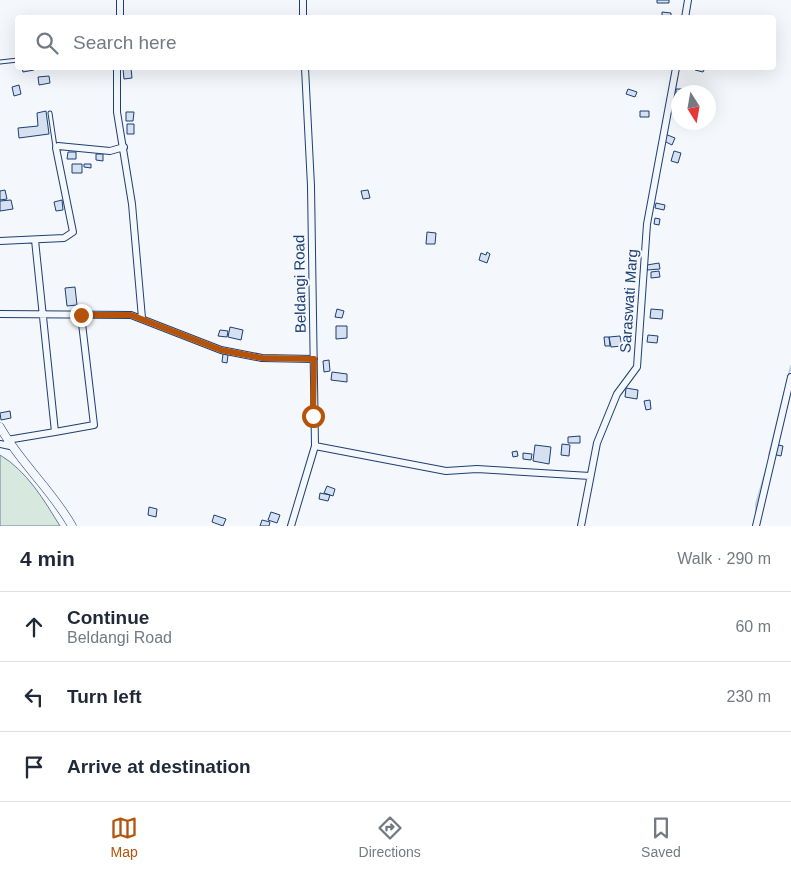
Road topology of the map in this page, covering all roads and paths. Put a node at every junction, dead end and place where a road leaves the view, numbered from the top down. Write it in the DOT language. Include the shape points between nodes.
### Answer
graph roads {
  1 [pos="120,0"];
  2 [pos="303,0"];
  3 [pos="688,0"];
  4 [pos="120,15"];
  5 [pos="303,15"];
  6 [pos="686,15"];
  7 [pos="15,60"];
  8 [pos="0,62"];
  9 [pos="118,70"];
  10 [pos="305,70"];
  11 [pos="676,70"];
  12 [pos="50,113"];
  13 [pos="124,147"];
  14 [pos="56,148"];
  15 [pos="35,240"];
  16 [pos="0,241"];
  17 [pos="0,314"];
  18 [pos="42,315"];
  19 [pos="81,315"];
  20 [pos="142,318"];
  21 [pos="314,359"];
  22 [pos="790,377"];
  23 [pos="0,427"];
  24 [pos="55,432"];
  25 [pos="6,443"];
  26 [pos="315,446"];
  27 [pos="590,476"];
  28 [pos="72,526"];
  29 [pos="292,526"];
  30 [pos="581,526"];
  31 [pos="756,526"];
  1 -- 4 [label="street"];
  2 -- 5 [label="street"];
  3 -- 6 [label="street"];
  7 -- 8 [label="lane"];
  9 -- 13 [label="street" via="118,112"];
  10 -- 21 [label="street, Beldangi Road"];
  11 -- 27 [label="street, Saraswati Marg" via="647,224 637,367 608,411 596,443"];
  12 -- 14 [label="lane"];
  13 -- 14 [label="street" via="110,151 61,145"];
  13 -- 20 [label="street"];
  14 -- 15 [label="street" via="73,232 64,238"];
  15 -- 16 [label="street"];
  15 -- 18 [label="street"];
  17 -- 18 [label="street"];
  18 -- 19 [label="street"];
  18 -- 24 [label="street"];
  19 -- 20 [label="street" via="116,314"];
  19 -- 24 [label="street" via="94,425"];
  20 -- 21 [label="street" via="221,350 262,358"];
  21 -- 26 [label="street, Beldangi Road"];
  22 -- 31 [label="street"];
  23 -- 25 [label="street"];
  24 -- 25 [label="street"];
  25 -- 28 [label="street"];
  26 -- 27 [label="street" via="446,471 477,469"];
  26 -- 29 [label="street, Beldangi Road"];
  27 -- 30 [label="street, Saraswati Marg"];
}
